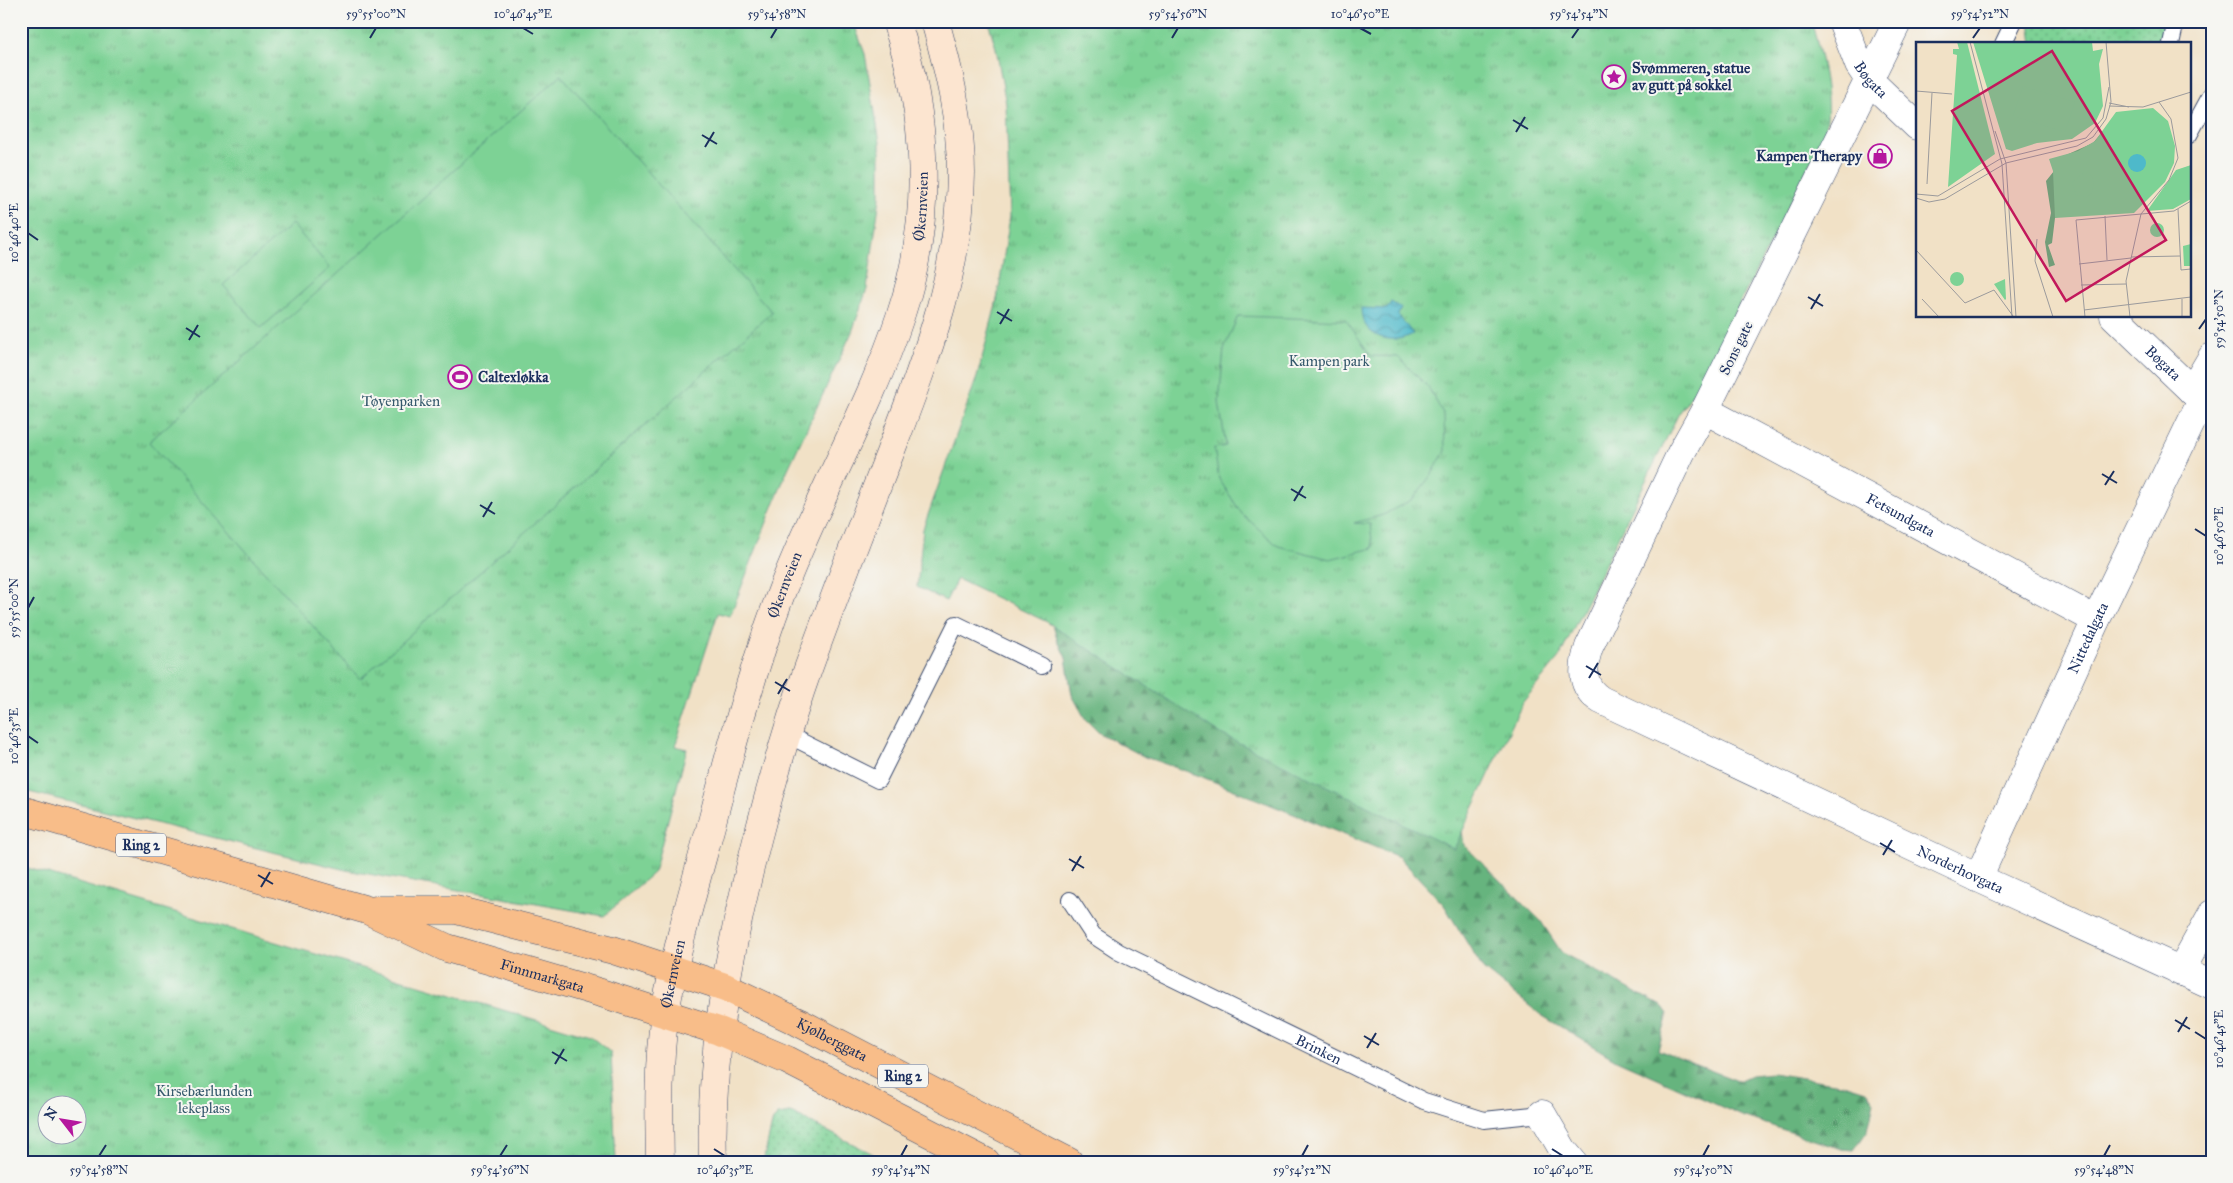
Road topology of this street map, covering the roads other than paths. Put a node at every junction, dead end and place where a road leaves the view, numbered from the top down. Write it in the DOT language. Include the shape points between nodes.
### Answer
graph roads {
  1 [pos="896,21"];
  2 [pos="935,21"];
  3 [pos="1842,21"];
  4 [pos="1898,21"];
  5 [pos="2014,21"];
  6 [pos="2176,21"];
  7 [pos="2004,42"];
  8 [pos="2171,42"];
  9 [pos="1869,80"];
  10 [pos="2212,93"];
  11 [pos="1916,125"];
  12 [pos="2190,133"];
  13 [pos="2116,318"];
  14 [pos="2212,357"];
  15 [pos="2202,400"];
  16 [pos="1705,410"];
  17 [pos="2096,620"];
  18 [pos="1042,666"];
  19 [pos="1583,677"];
  20 [pos="786,734"];
  21 [pos="21,810"];
  22 [pos="1978,878"];
  23 [pos="1070,900"];
  24 [pos="367,910"];
  25 [pos="2212,914"];
  26 [pos="675,969"];
  27 [pos="2180,972"];
  28 [pos="2212,986"];
  29 [pos="725,987"];
  30 [pos="665,1013"];
  31 [pos="719,1031"];
  32 [pos="1542,1114"];
  33 [pos="660,1162"];
  34 [pos="713,1162"];
  35 [pos="986,1162"];
  36 [pos="1069,1162"];
  37 [pos="1573,1162"];
  1 -- 26 [label="main road, Økernveien" via="918,104 922,134 922,202 911,278 888,352 783,588 760,654 724,774"];
  2 -- 20 [label="main road" via="954,94 961,170 960,205 948,285 918,379 807,670"];
  3 -- 9 [label="street, Bøgata" via="1859,65"];
  4 -- 9 [label="street, Sons gate"];
  5 -- 7 [label="lane"];
  6 -- 8 [label="lane"];
  9 -- 11 [label="street, Bøgata"];
  9 -- 16 [label="street, Sons gate"];
  10 -- 12 [label="lane"];
  13 -- 15 [label="street, Bøgata"];
  14 -- 15 [label="street, Nittedalgata"];
  15 -- 17 [label="street, Nittedalgata"];
  16 -- 17 [label="street, Fetsundgata"];
  16 -- 19 [label="street, Sons gate" via="1681,453 1590,647"];
  17 -- 22 [label="street, Nittedalgata"];
  18 -- 20 [label="lane" via="956,624 878,780"];
  19 -- 22 [label="street, Norderhovgata" via="1588,689 1601,700"];
  20 -- 29 [label="main road" via="753,855"];
  21 -- 24 [label="main road, Finnmarkgata / Ring 2"];
  22 -- 27 [label="street, Norderhovgata"];
  23 -- 32 [label="lane, Brinken" via="1093,935 1119,952 1424,1101 1484,1120"];
  24 -- 26 [label="main road, Finnmarkgata / Ring 2" via="456,910"];
  24 -- 30 [label="main road, Finnmarkgata / Ring 2" via="447,948"];
  25 -- 27 [label="street"];
  26 -- 29 [label="main road, Finnmarkgata / Ring 2"];
  26 -- 30 [label="main road, Økernveien"];
  27 -- 28 [label="street, Norderhovgata"];
  29 -- 31 [label="main road"];
  29 -- 36 [label="main road, Kjølberggata / Ring 2"];
  30 -- 31 [label="main road, Finnmarkgata / Ring 2"];
  30 -- 33 [label="main road, Økernveien" via="660,1074"];
  31 -- 34 [label="main road" via="713,1087"];
  31 -- 35 [label="main road, Ring 2" via="787,1060"];
  32 -- 37 [label="street, Brinken"];
}
